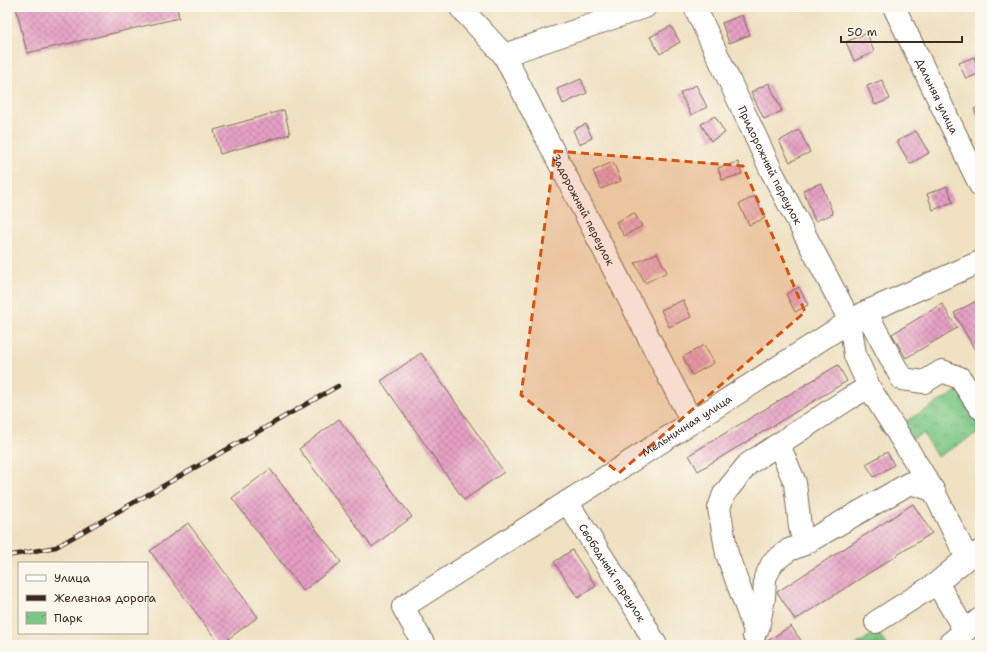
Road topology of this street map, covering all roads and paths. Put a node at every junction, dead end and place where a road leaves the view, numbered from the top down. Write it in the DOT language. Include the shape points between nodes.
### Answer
graph roads {
  1 [pos="460,7"];
  2 [pos="645,7"];
  3 [pos="695,7"];
  4 [pos="894,7"];
  5 [pos="504,55"];
  6 [pos="980,185"];
  7 [pos="980,262"];
  8 [pos="858,316"];
  9 [pos="869,387"];
  10 [pos="980,408"];
  11 [pos="692,422"];
  12 [pos="779,445"];
  13 [pos="933,490"];
  14 [pos="567,502"];
  15 [pos="804,544"];
  16 [pos="973,555"];
  17 [pos="937,583"];
  18 [pos="876,622"];
  19 [pos="973,625"];
  20 [pos="753,638"];
  21 [pos="424,645"];
  22 [pos="656,645"];
  23 [pos="949,645"];
  1 -- 5 [label="street, Задорожный переулок"];
  2 -- 5 [label="street"];
  3 -- 8 [label="street, Придорожный переулок" via="772,172"];
  4 -- 6 [label="street, Дальняя улица"];
  5 -- 11 [label="street, Задорожный переулок"];
  7 -- 8 [label="street, Мельничная улица"];
  8 -- 9 [label="street" via="855,355"];
  8 -- 10 [label="street, Придорожный переулок" via="902,379 924,382 942,371 960,378"];
  8 -- 11 [label="street, Мельничная улица"];
  9 -- 12 [label="street"];
  9 -- 13 [label="street"];
  11 -- 14 [label="street, Мельничная улица"];
  12 -- 15 [label="street" via="795,483"];
  12 -- 20 [label="street" via="748,464 724,494 719,508 727,554"];
  13 -- 15 [label="street" via="910,483"];
  13 -- 16 [label="street"];
  14 -- 21 [label="street, Мельничная улица" via="403,607"];
  14 -- 22 [label="street, Свободный переулок"];
  15 -- 20 [label="street" via="789,550 773,562 765,578 758,628"];
  16 -- 17 [label="street"];
  17 -- 18 [label="street"];
  17 -- 19 [label="street"];
  19 -- 23 [label="street"];
}
